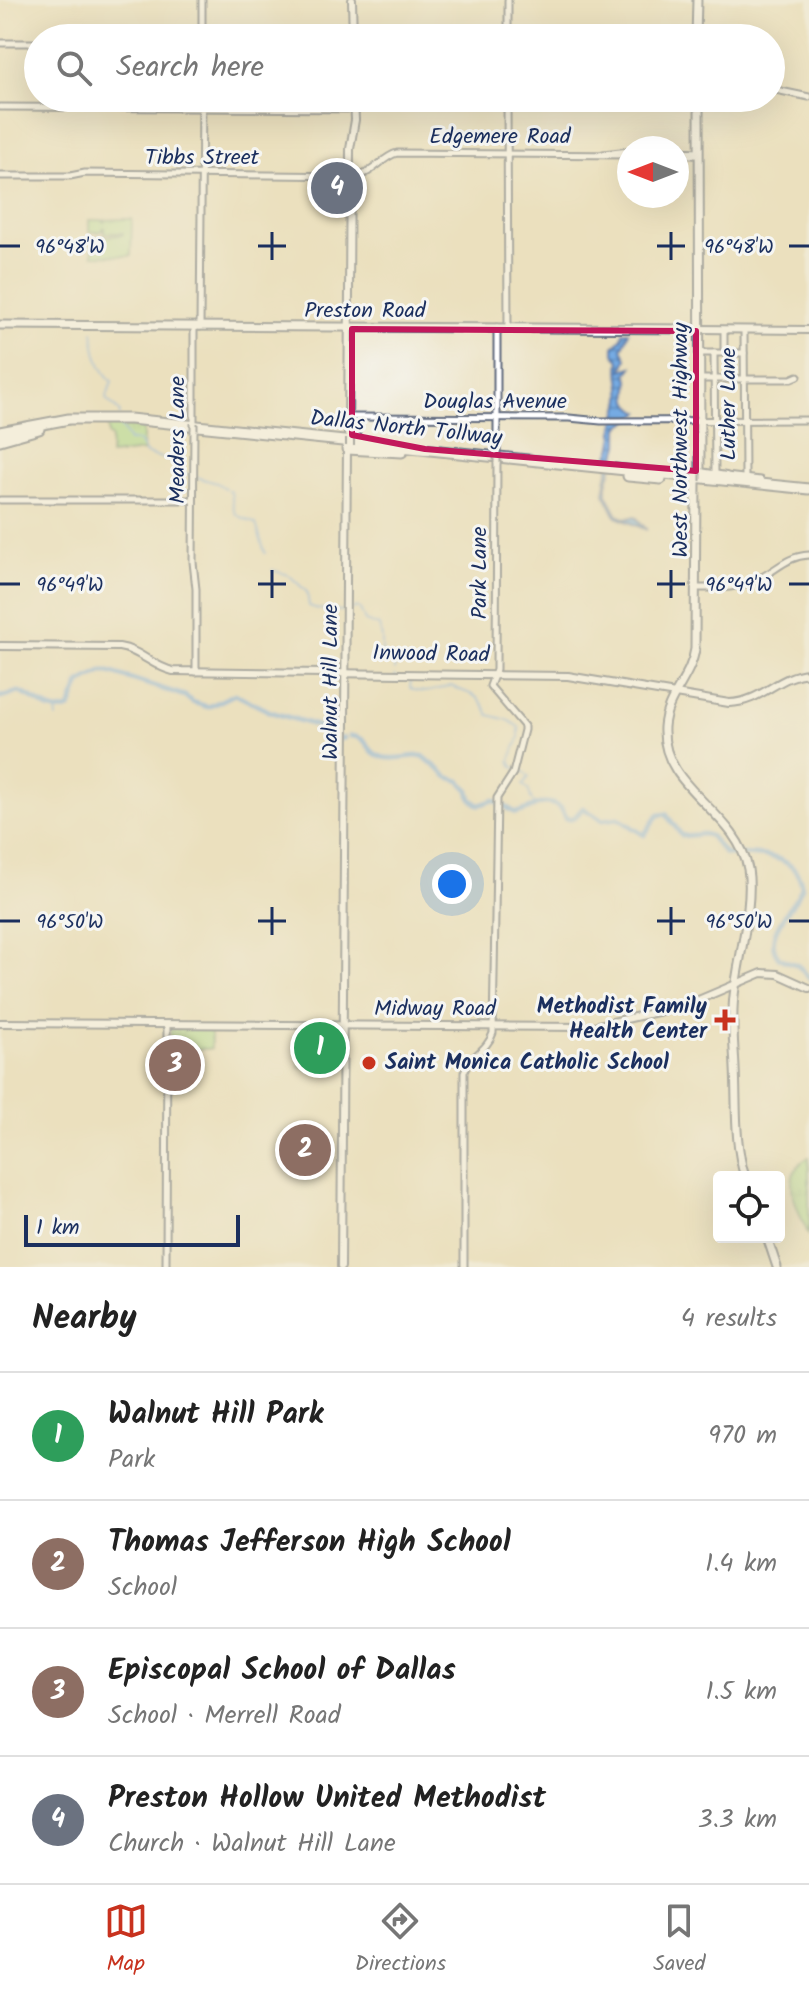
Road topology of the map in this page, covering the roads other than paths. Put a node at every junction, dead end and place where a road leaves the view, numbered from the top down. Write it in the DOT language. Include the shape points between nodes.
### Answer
graph roads {
  1 [pos="202,0"];
  2 [pos="353,0"];
  3 [pos="508,0"];
  4 [pos="698,0"];
  5 [pos="202,24"];
  6 [pos="354,24"];
  7 [pos="508,24"];
  8 [pos="698,24"];
  9 [pos="0,43"];
  10 [pos="24,43"];
  11 [pos="785,92"];
  12 [pos="809,97"];
  13 [pos="0,107"];
  14 [pos="24,107"];
  15 [pos="202,112"];
  16 [pos="356,112"];
  17 [pos="508,112"];
  18 [pos="698,112"];
  19 [pos="397,153"];
  20 [pos="510,153"];
  21 [pos="617,153"];
  22 [pos="689,153"];
  23 [pos="698,153"];
  24 [pos="201,174"];
  25 [pos="351,175"];
  26 [pos="0,176"];
  27 [pos="696,220"];
  28 [pos="699,238"];
  29 [pos="0,326"];
  30 [pos="197,327"];
  31 [pos="350,328"];
  32 [pos="497,329"];
  33 [pos="508,329"];
  34 [pos="698,330"];
  35 [pos="744,330"];
  36 [pos="809,330"];
  37 [pos="726,331"];
  38 [pos="699,353"];
  39 [pos="714,353"];
  40 [pos="724,353"];
  41 [pos="744,353"];
  42 [pos="696,364"];
  43 [pos="798,376"];
  44 [pos="699,379"];
  45 [pos="744,379"];
  46 [pos="714,380"];
  47 [pos="349,417"];
  48 [pos="497,418"];
  49 [pos="715,420"];
  50 [pos="745,420"];
  51 [pos="809,420"];
  52 [pos="698,422"];
  53 [pos="1,434"];
  54 [pos="350,443"];
  55 [pos="423,450"];
  56 [pos="593,470"];
  57 [pos="647,472"];
  58 [pos="700,476"];
  59 [pos="726,476"];
  60 [pos="745,477"];
  61 [pos="771,484"];
  62 [pos="809,488"];
  63 [pos="0,499"];
  64 [pos="193,499"];
  65 [pos="809,555"];
  66 [pos="697,588"];
  67 [pos="696,608"];
  68 [pos="687,618"];
  69 [pos="697,647"];
  70 [pos="0,648"];
  71 [pos="196,672"];
  72 [pos="347,673"];
  73 [pos="809,674"];
  74 [pos="494,676"];
  75 [pos="675,695"];
  76 [pos="740,980"];
  77 [pos="809,986"];
  78 [pos="0,1022"];
  79 [pos="167,1024"];
  80 [pos="345,1025"];
  81 [pos="493,1025"];
  82 [pos="736,1028"];
  83 [pos="745,1171"];
  84 [pos="768,1244"];
  85 [pos="342,1263"];
  86 [pos="775,1265"];
  87 [pos="166,1267"];
  88 [pos="464,1267"];
  1 -- 5 [label="street"];
  2 -- 6 [label="main road"];
  3 -- 7 [label="street"];
  4 -- 8 [label="main road"];
  9 -- 10 [label="street"];
  11 -- 12 [label="street"];
  13 -- 14 [label="street"];
  15 -- 24 [label="street, Meaders Lane"];
  16 -- 25 [label="main road, Walnut Hill Lane"];
  17 -- 20 [label="street"];
  18 -- 23 [label="main road, West Northwest Highway"];
  19 -- 20 [label="street, Edgemere Road"];
  19 -- 25 [label="street, Tibbs Street" via="369,173"];
  20 -- 21 [label="street, Edgemere Road"];
  20 -- 33 [label="street"];
  22 -- 23 [label="street"];
  23 -- 27 [label="main road, West Northwest Highway"];
  23 -- 28 [label="main road, West Northwest Highway"];
  24 -- 25 [label="street, Tibbs Street"];
  24 -- 26 [label="street, Tibbs Street"];
  24 -- 30 [label="street, Meaders Lane"];
  25 -- 31 [label="main road, Walnut Hill Lane"];
  27 -- 28 [label="main road"];
  27 -- 34 [label="main road, West Northwest Highway"];
  28 -- 34 [label="main road, West Northwest Highway"];
  29 -- 30 [label="main road, Preston Road"];
  30 -- 31 [label="main road, Preston Road"];
  30 -- 64 [label="street, Meaders Lane"];
  31 -- 32 [label="main road, Preston Road"];
  31 -- 47 [label="main road, Walnut Hill Lane"];
  32 -- 33 [label="main road, Preston Road"];
  32 -- 48 [label="street, Park Lane"];
  33 -- 34 [label="main road, Preston Road"];
  34 -- 37 [label="main road, Preston Road"];
  34 -- 38 [label="main road, West Northwest Highway"];
  34 -- 42 [label="main road, West Northwest Highway"];
  35 -- 36 [label="main road, Preston Road"];
  35 -- 37 [label="main road, Preston Road"];
  35 -- 41 [label="street, Luther Lane"];
  37 -- 40 [label="street"];
  38 -- 39 [label="street"];
  38 -- 44 [label="main road, West Northwest Highway"];
  39 -- 40 [label="street"];
  39 -- 46 [label="street"];
  40 -- 41 [label="street"];
  41 -- 45 [label="street, Luther Lane"];
  42 -- 44 [label="main road"];
  42 -- 52 [label="main road, West Northwest Highway"];
  43 -- 45 [label="street"];
  44 -- 46 [label="street"];
  44 -- 52 [label="main road, West Northwest Highway"];
  45 -- 46 [label="street"];
  45 -- 50 [label="street, Luther Lane"];
  46 -- 49 [label="street"];
  47 -- 48 [label="street, Douglas Avenue"];
  47 -- 54 [label="main road, Walnut Hill Lane"];
  48 -- 52 [label="street, Douglas Avenue"];
  48 -- 74 [label="street, Park Lane, bridge"];
  49 -- 50 [label="street, Douglas Avenue"];
  49 -- 52 [label="street, Douglas Avenue"];
  49 -- 58 [label="street"];
  50 -- 51 [label="street, Douglas Avenue"];
  50 -- 60 [label="street, Luther Lane"];
  52 -- 58 [label="main road, West Northwest Highway"];
  53 -- 55 [label="highway, Dallas North Tollway" via="121,421"];
  53 -- 55 [label="highway, Dallas North Tollway" via="38,420 130,419"];
  54 -- 55 [label="highway"];
  54 -- 72 [label="main road, Walnut Hill Lane"];
  55 -- 56 [label="highway, Dallas North Tollway"];
  55 -- 57 [label="highway, Dallas North Tollway"];
  56 -- 58 [label="highway"];
  56 -- 61 [label="highway, Dallas North Tollway"];
  57 -- 58 [label="highway"];
  57 -- 61 [label="highway, Dallas North Tollway"];
  58 -- 59 [label="main road"];
  58 -- 61 [label="highway"];
  58 -- 66 [label="main road, West Northwest Highway"];
  59 -- 60 [label="street"];
  59 -- 61 [label="highway"];
  60 -- 61 [label="street"];
  61 -- 62 [label="highway, Dallas North Tollway"];
  63 -- 64 [label="street"];
  64 -- 71 [label="street, Meaders Lane"];
  65 -- 66 [label="street" via="791,558 748,583"];
  66 -- 67 [label="main road, West Northwest Highway"];
  66 -- 69 [label="main road, West Northwest Highway"];
  67 -- 68 [label="main road"];
  67 -- 69 [label="main road, West Northwest Highway"];
  69 -- 75 [label="main road, West Northwest Highway"];
  70 -- 71 [label="main road, Inwood Road" via="117,646 173,672"];
  71 -- 72 [label="main road, Inwood Road"];
  72 -- 74 [label="main road, Inwood Road"];
  72 -- 80 [label="main road, Walnut Hill Lane"];
  73 -- 75 [label="main road, Inwood Road" via="790,677 741,702"];
  74 -- 75 [label="main road, Inwood Road" via="594,681"];
  74 -- 81 [label="street, Park Lane" via="491,688 524,726 524,736 497,800"];
  75 -- 76 [label="main road, West Northwest Highway" via="668,722 672,756 685,779 737,836 748,864 752,885"];
  76 -- 77 [label="main road, Midway Road" via="776,973"];
  76 -- 81 [label="main road, Midway Road" via="700,999 596,1023"];
  76 -- 82 [label="main road, West Northwest Highway"];
  76 -- 82 [label="main road, West Northwest Highway" via="733,1014"];
  78 -- 79 [label="main road, Midway Road"];
  79 -- 80 [label="main road, Midway Road"];
  79 -- 87 [label="street"];
  80 -- 81 [label="main road, Midway Road"];
  80 -- 85 [label="main road, Walnut Hill Lane"];
  81 -- 88 [label="street" via="489,1043 464,1072"];
  82 -- 83 [label="main road, West Northwest Highway"];
  84 -- 86 [label="main road"];
}
